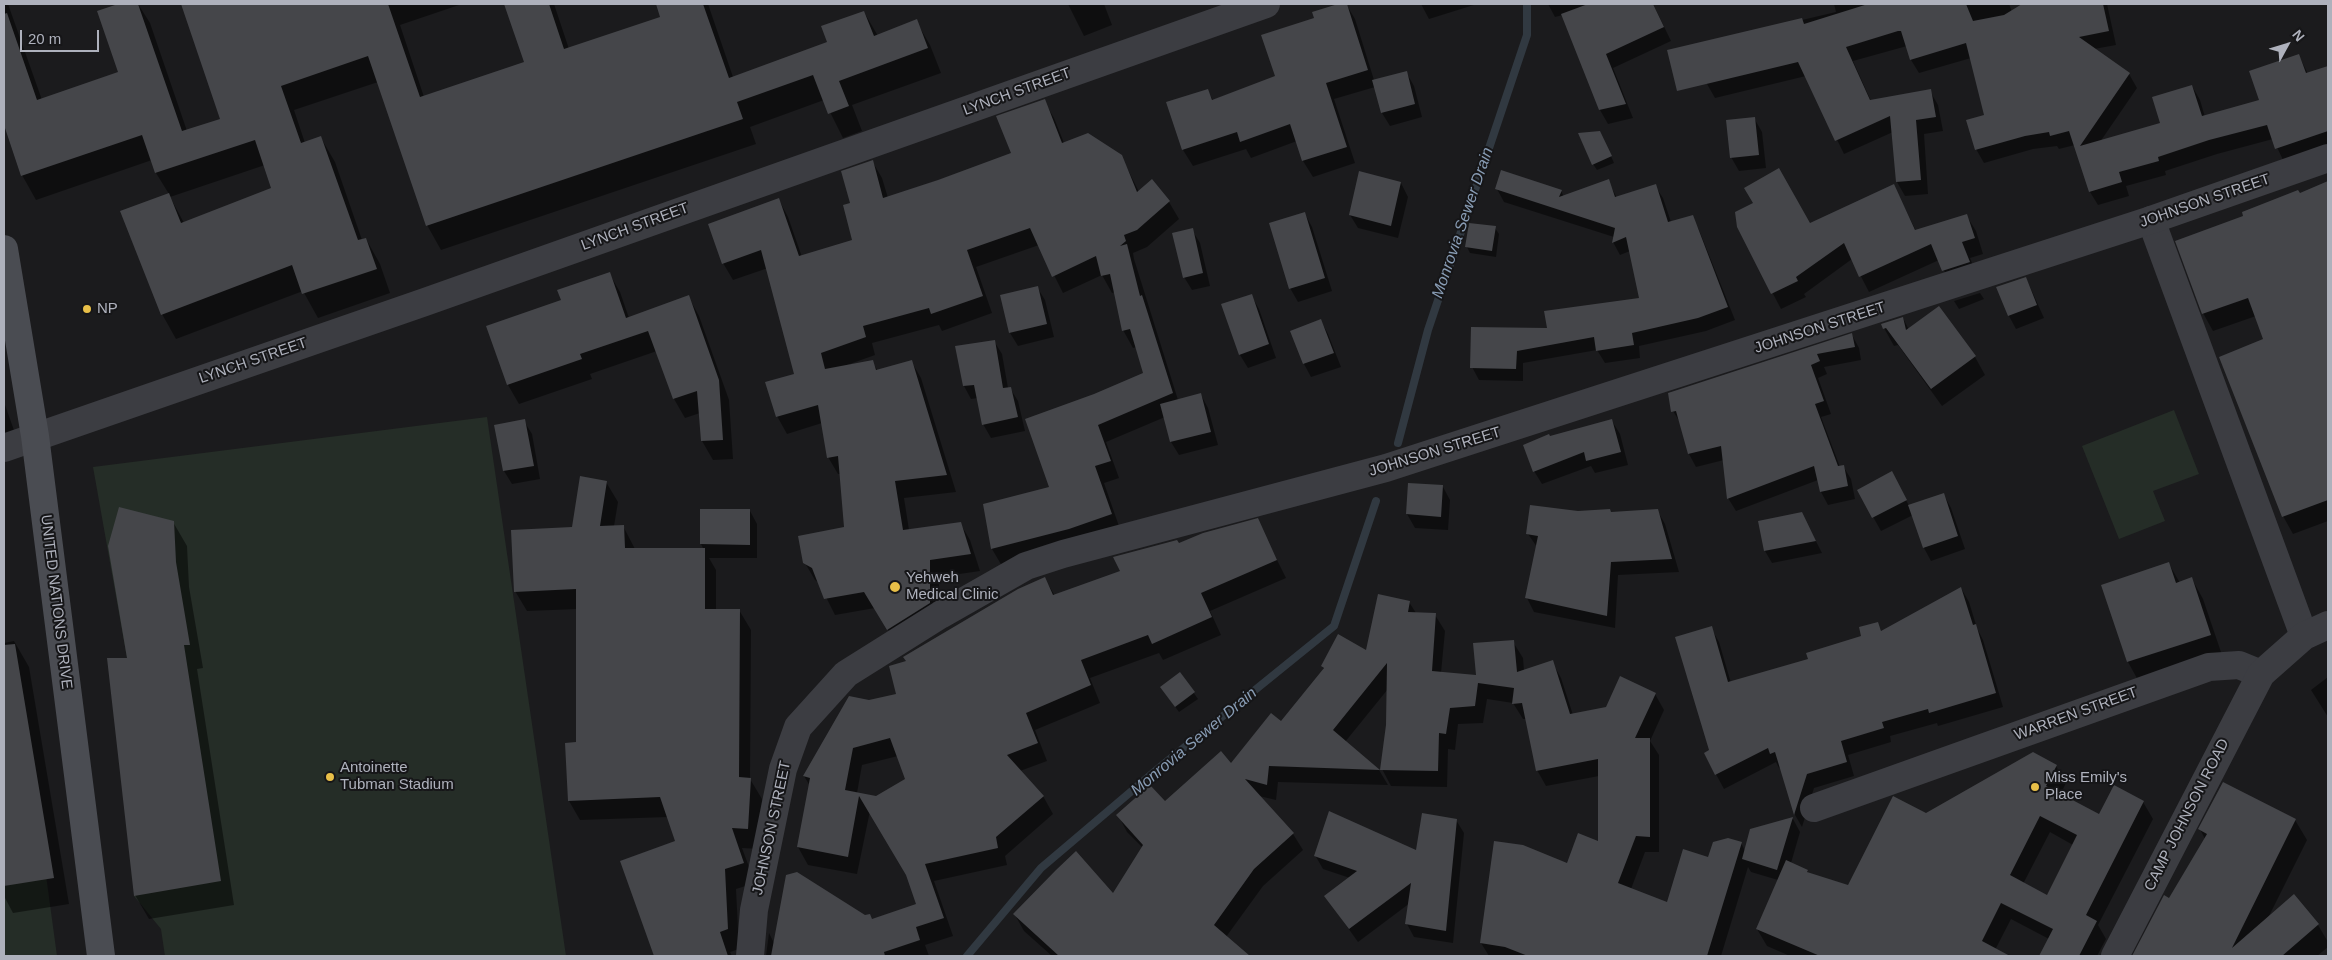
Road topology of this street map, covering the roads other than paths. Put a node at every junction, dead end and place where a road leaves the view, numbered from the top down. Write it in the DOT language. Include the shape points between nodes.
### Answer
graph roads {
  1 [pos="1266,4"];
  2 [pos="2328,158"];
  3 [pos="2151,220"];
  4 [pos="4,249"];
  5 [pos="35,436"];
  6 [pos="4,448"];
  7 [pos="2316,630"];
  8 [pos="2261,674"];
  9 [pos="1814,808"];
  10 [pos="101,956"];
  11 [pos="750,956"];
  12 [pos="2115,956"];
  1 -- 5 [label="street, LYNCH STREET" via="453,292"];
  2 -- 3 [label="street, JOHNSON STREET"];
  3 -- 7 [label="street"];
  3 -- 11 [label="street, JOHNSON STREET" via="1386,468 1026,566 846,674 798,726 783,769 754,910"];
  4 -- 5 [label="main road, UNITED NATIONS DRIVE"];
  5 -- 6 [label="street, LYNCH STREET"];
  5 -- 10 [label="main road, UNITED NATIONS DRIVE"];
  7 -- 8 [label="street"];
  8 -- 9 [label="street, WARREN STREET" via="2239,665 2209,667"];
  8 -- 12 [label="street, CAMP JOHNSON ROAD"];
}
